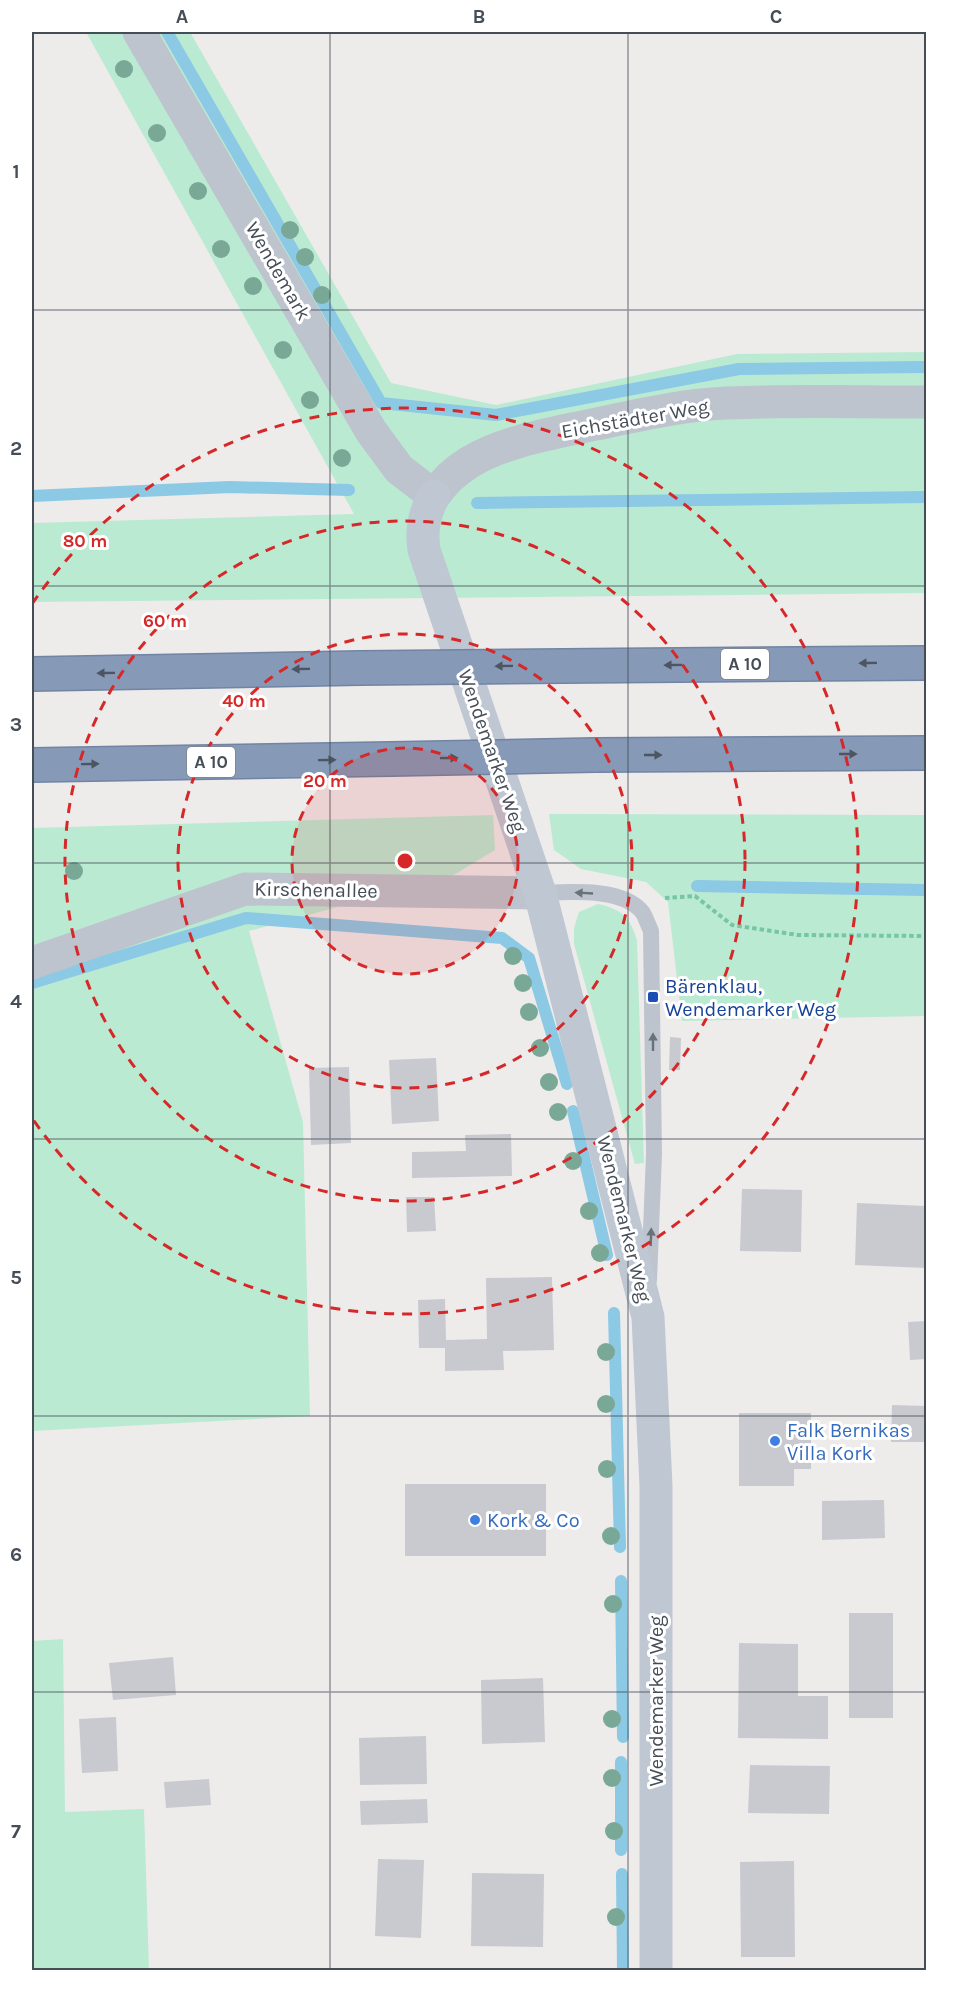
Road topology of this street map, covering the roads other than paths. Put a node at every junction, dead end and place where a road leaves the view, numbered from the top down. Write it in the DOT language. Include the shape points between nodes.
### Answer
graph roads {
  1 [pos="139,32"];
  2 [pos="927,402"];
  3 [pos="434,496"];
  4 [pos="927,663"];
  5 [pos="32,674"];
  6 [pos="927,753"];
  7 [pos="32,765"];
  8 [pos="540,893"];
  9 [pos="32,963"];
  10 [pos="648,1317"];
  11 [pos="656,1971"];
  1 -- 3 [label="street, Wendemark" via="371,431 399,469"];
  2 -- 3 [label="street, Eichstädter Weg" via="726,403 652,413 550,434 496,451 452,474"];
  3 -- 8 [label="street, Wendemarker Weg" via="422,534 424,550"];
  4 -- 5 [label="highway, A 10, one-way, bridge"];
  7 -- 6 [label="highway, A 10, one-way, bridge"];
  8 -- 9 [label="street, Kirschenallee" via="245,889"];
  8 -- 10 [label="street, Wendemarker Weg"];
  10 -- 8 [label="lane, one-way" via="654,1154 651,930 642,912 625,900 582,892"];
  10 -- 11 [label="street, Wendemarker Weg" via="656,1486"];
}
